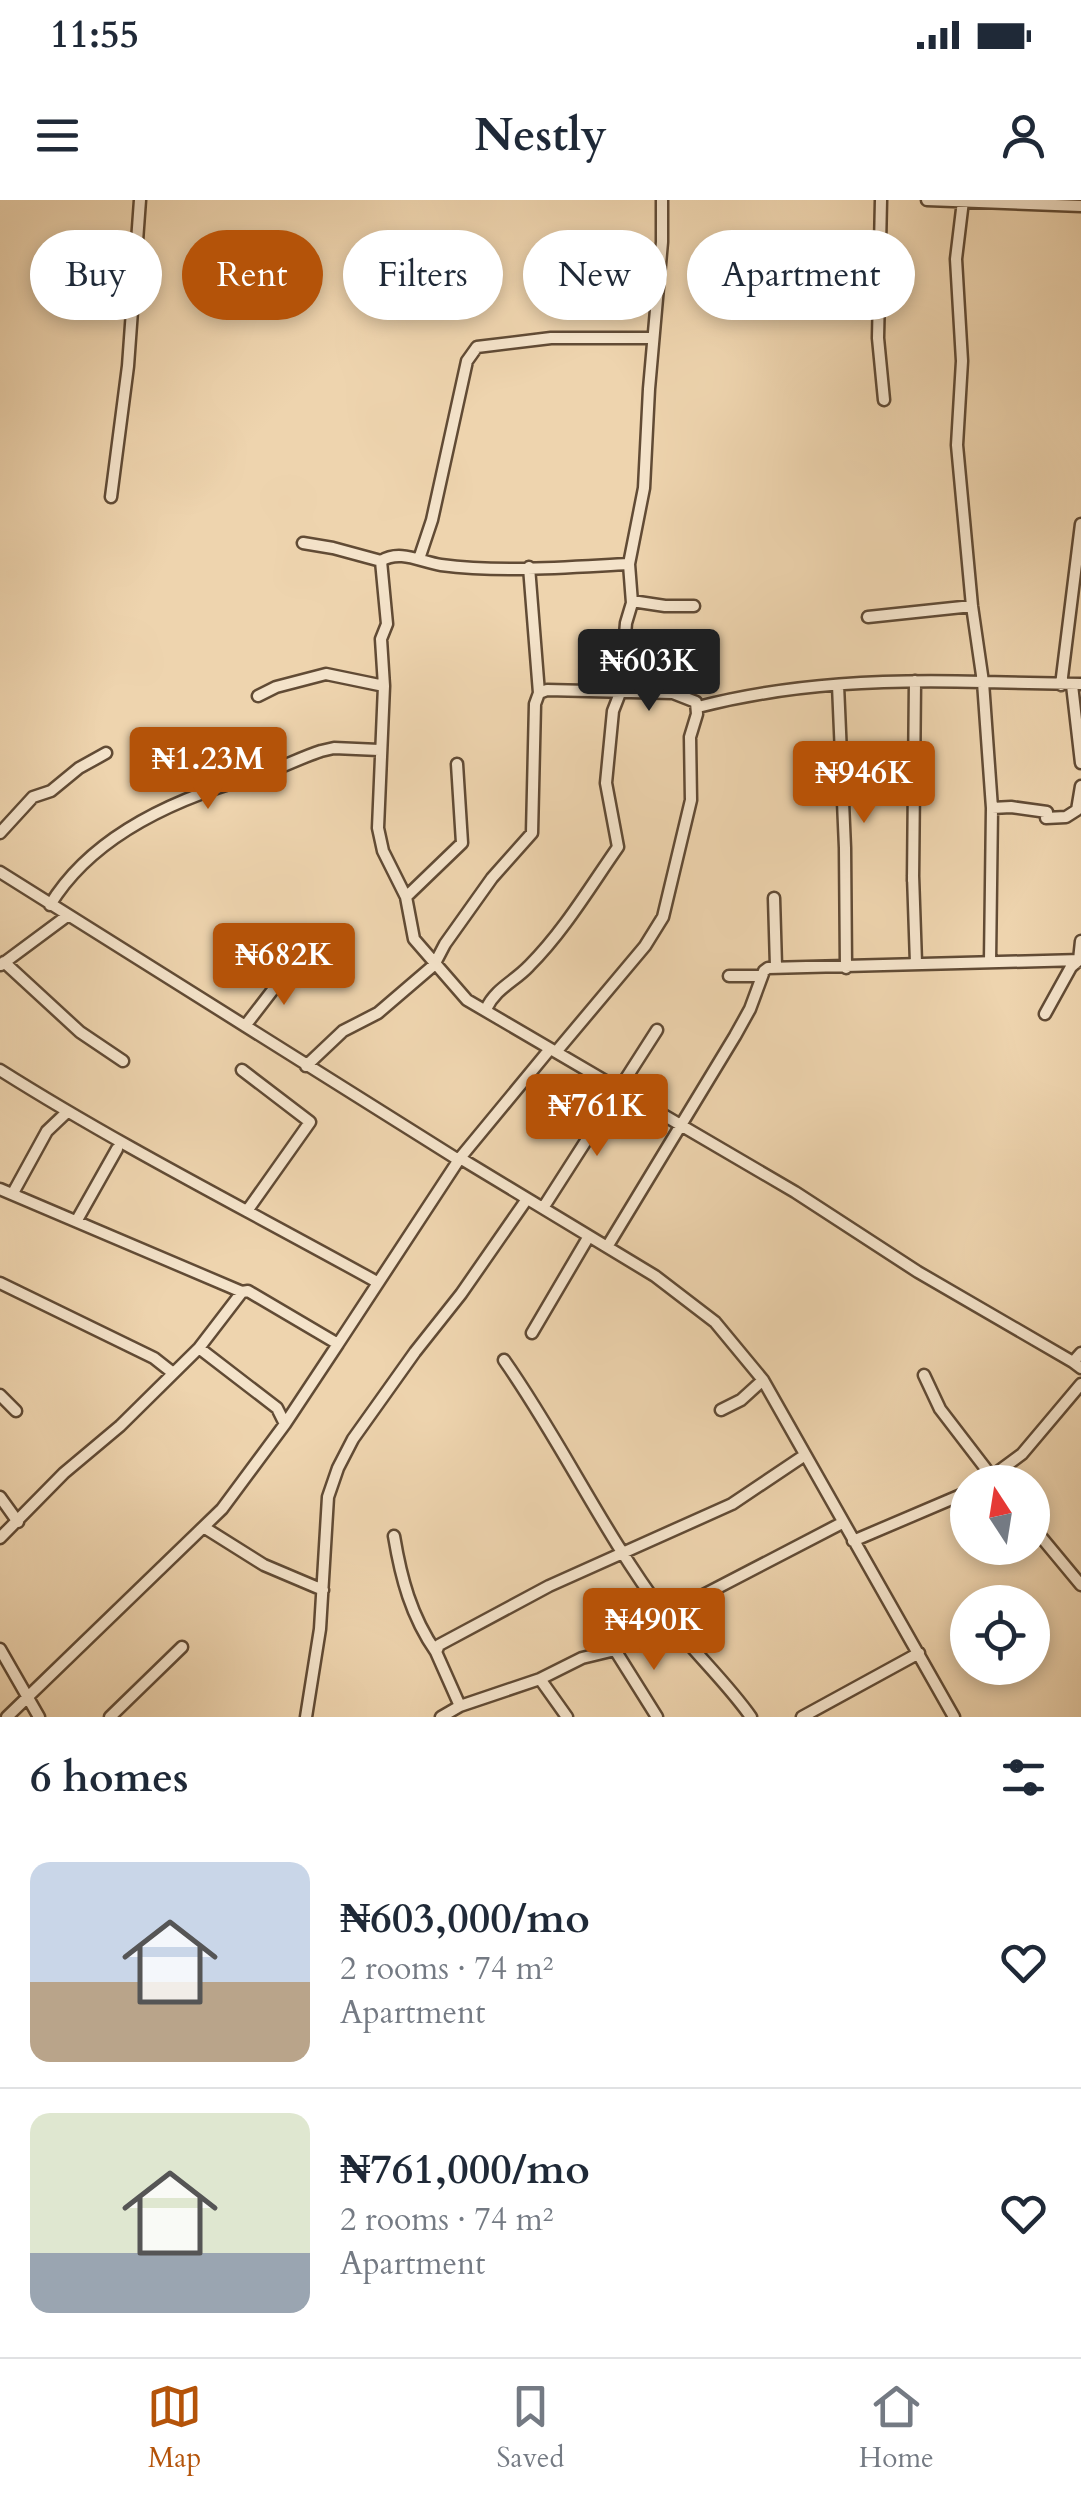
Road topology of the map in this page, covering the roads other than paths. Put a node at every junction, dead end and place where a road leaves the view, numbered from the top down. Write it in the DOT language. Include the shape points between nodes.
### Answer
graph roads {
  1 [pos="140,200"];
  2 [pos="662,200"];
  3 [pos="881,200"];
  4 [pos="927,200"];
  5 [pos="980,201"];
  6 [pos="963,202"];
  7 [pos="1081,206"];
  8 [pos="653,338"];
  9 [pos="884,400"];
  10 [pos="112,497"];
  11 [pos="1081,524"];
  12 [pos="303,544"];
  13 [pos="420,560"];
  14 [pos="381,561"];
  15 [pos="629,564"];
  16 [pos="529,567"];
  17 [pos="632,601"];
  18 [pos="694,606"];
  19 [pos="972,606"];
  20 [pos="868,617"];
  21 [pos="915,681"];
  22 [pos="984,682"];
  23 [pos="838,685"];
  24 [pos="1071,685"];
  25 [pos="384,686"];
  26 [pos="539,693"];
  27 [pos="620,693"];
  28 [pos="258,696"];
  29 [pos="698,707"];
  30 [pos="379,750"];
  31 [pos="106,753"];
  32 [pos="1081,762"];
  33 [pos="457,764"];
  34 [pos="1081,786"];
  35 [pos="992,808"];
  36 [pos="912,822"];
  37 [pos="0,832"];
  38 [pos="849,855"];
  39 [pos="0,872"];
  40 [pos="913,881"];
  41 [pos="406,897"];
  42 [pos="774,898"];
  43 [pos="50,904"];
  44 [pos="67,916"];
  45 [pos="1081,941"];
  46 [pos="1080,960"];
  47 [pos="990,961"];
  48 [pos="2,964"];
  49 [pos="916,964"];
  50 [pos="292,965"];
  51 [pos="434,965"];
  52 [pos="776,966"];
  53 [pos="846,968"];
  54 [pos="729,976"];
  55 [pos="761,976"];
  56 [pos="486,1010"];
  57 [pos="1046,1014"];
  58 [pos="245,1026"];
  59 [pos="657,1030"];
  60 [pos="553,1050"];
  61 [pos="124,1061"];
  62 [pos="306,1066"];
  63 [pos="0,1070"];
  64 [pos="242,1070"];
  65 [pos="617,1089"];
  66 [pos="66,1112"];
  67 [pos="681,1127"];
  68 [pos="117,1149"];
  69 [pos="458,1159"];
  70 [pos="0,1189"];
  71 [pos="12,1193"];
  72 [pos="528,1199"];
  73 [pos="543,1208"];
  74 [pos="247,1211"];
  75 [pos="77,1220"];
  76 [pos="589,1236"];
  77 [pos="607,1247"];
  78 [pos="377,1282"];
  79 [pos="0,1283"];
  80 [pos="242,1292"];
  81 [pos="532,1333"];
  82 [pos="338,1344"];
  83 [pos="199,1348"];
  84 [pos="504,1360"];
  85 [pos="1078,1361"];
  86 [pos="173,1373"];
  87 [pos="924,1375"];
  88 [pos="763,1380"];
  89 [pos="1081,1384"];
  90 [pos="0,1395"];
  91 [pos="721,1410"];
  92 [pos="16,1411"];
  93 [pos="286,1424"];
  94 [pos="806,1454"];
  95 [pos="980,1465"];
  96 [pos="1009,1465"];
  97 [pos="0,1497"];
  98 [pos="950,1500"];
  99 [pos="18,1522"];
  100 [pos="842,1523"];
  101 [pos="205,1528"];
  102 [pos="394,1536"];
  103 [pos="0,1538"];
  104 [pos="853,1541"];
  105 [pos="1050,1548"];
  106 [pos="622,1552"];
  107 [pos="1081,1585"];
  108 [pos="324,1590"];
  109 [pos="664,1615"];
  110 [pos="182,1647"];
  111 [pos="0,1649"];
  112 [pos="615,1650"];
  113 [pos="436,1652"];
  114 [pos="919,1653"];
  115 [pos="540,1679"];
  116 [pos="27,1697"];
  117 [pos="460,1706"];
  118 [pos="444,1716"];
  119 [pos="7,1717"];
  120 [pos="38,1717"];
  121 [pos="110,1717"];
  122 [pos="306,1717"];
  123 [pos="567,1717"];
  124 [pos="657,1717"];
  125 [pos="751,1717"];
  126 [pos="802,1717"];
  127 [pos="954,1717"];
  1 -- 10 [label="street"];
  2 -- 8 [label="street"];
  3 -- 9 [label="street" via="878,338"];
  4 -- 6 [label="street"];
  5 -- 6 [label="street"];
  5 -- 7 [label="street"];
  6 -- 19 [label="street" via="956,259 962,362 956,444"];
  8 -- 13 [label="street" via="551,338 477,347 466,361"];
  8 -- 15 [label="street" via="644,488"];
  11 -- 24 [label="street"];
  12 -- 14 [label="street"];
  13 -- 14 [label="street"];
  13 -- 16 [label="street"];
  14 -- 25 [label="street"];
  15 -- 16 [label="street"];
  15 -- 17 [label="street"];
  16 -- 26 [label="street"];
  17 -- 18 [label="street"];
  17 -- 27 [label="street"];
  19 -- 20 [label="street"];
  19 -- 22 [label="street"];
  21 -- 22 [label="street"];
  21 -- 23 [label="street"];
  21 -- 40 [label="street"];
  22 -- 24 [label="street"];
  22 -- 35 [label="street"];
  23 -- 29 [label="street" via="752,693"];
  23 -- 53 [label="street"];
  24 -- 32 [label="street"];
  25 -- 28 [label="street" via="326,674"];
  25 -- 30 [label="street"];
  26 -- 27 [label="street"];
  26 -- 51 [label="street" via="532,834 482,892"];
  27 -- 29 [label="street" via="673,693"];
  27 -- 56 [label="street" via="606,783 618,847 547,946 496,992"];
  29 -- 60 [label="street" via="690,737 692,800 662,917 645,946"];
  30 -- 41 [label="street" via="379,840"];
  30 -- 43 [label="street" via="321,751 193,797 93,852"];
  31 -- 37 [label="street" via="33,796"];
  33 -- 41 [label="street" via="462,843"];
  34 -- 35 [label="street" via="1077,810 1066,816"];
  35 -- 47 [label="street"];
  36 -- 40 [label="street"];
  38 -- 53 [label="street"];
  39 -- 43 [label="street"];
  40 -- 49 [label="street"];
  41 -- 51 [label="street" via="414,939"];
  42 -- 52 [label="street"];
  43 -- 44 [label="street"];
  44 -- 48 [label="street"];
  44 -- 58 [label="street"];
  45 -- 46 [label="street"];
  46 -- 47 [label="street"];
  46 -- 57 [label="street"];
  47 -- 49 [label="street"];
  48 -- 61 [label="street"];
  49 -- 53 [label="street"];
  50 -- 58 [label="street"];
  51 -- 56 [label="street" via="466,1000"];
  51 -- 62 [label="street"];
  52 -- 53 [label="street"];
  52 -- 55 [label="street"];
  54 -- 55 [label="street"];
  55 -- 67 [label="street" via="750,1009"];
  56 -- 60 [label="street"];
  58 -- 62 [label="street"];
  59 -- 65 [label="street"];
  60 -- 65 [label="street"];
  60 -- 69 [label="street"];
  62 -- 69 [label="street"];
  63 -- 66 [label="street"];
  64 -- 74 [label="street" via="310,1122"];
  65 -- 67 [label="street"];
  65 -- 73 [label="street"];
  66 -- 71 [label="street" via="47,1131"];
  66 -- 74 [label="street"];
  67 -- 77 [label="street"];
  67 -- 85 [label="street"];
  68 -- 75 [label="street"];
  69 -- 72 [label="street"];
  69 -- 78 [label="street"];
  70 -- 71 [label="street"];
  71 -- 75 [label="street"];
  72 -- 73 [label="street"];
  72 -- 108 [label="street" via="338,1468 328,1497"];
  73 -- 76 [label="street"];
  74 -- 78 [label="street"];
  75 -- 80 [label="street"];
  76 -- 77 [label="street"];
  76 -- 81 [label="street"];
  77 -- 88 [label="street" via="715,1322"];
  78 -- 82 [label="street"];
  79 -- 86 [label="street"];
  80 -- 82 [label="street"];
  80 -- 83 [label="street"];
  82 -- 93 [label="street"];
  83 -- 86 [label="street"];
  83 -- 93 [label="street" via="277,1408"];
  84 -- 106 [label="street"];
  86 -- 99 [label="street"];
  87 -- 95 [label="street"];
  88 -- 91 [label="street"];
  88 -- 94 [label="street"];
  89 -- 96 [label="street"];
  90 -- 92 [label="street"];
  93 -- 101 [label="street"];
  94 -- 100 [label="street"];
  94 -- 106 [label="street" via="732,1504"];
  97 -- 99 [label="street"];
  98 -- 104 [label="street"];
  99 -- 103 [label="street"];
  100 -- 104 [label="street"];
  100 -- 109 [label="street"];
  101 -- 108 [label="street" via="264,1566"];
  101 -- 116 [label="street"];
  102 -- 113 [label="street" via="415,1616"];
  104 -- 114 [label="street"];
  105 -- 107 [label="street"];
  106 -- 109 [label="street"];
  106 -- 113 [label="street" via="490,1615"];
  108 -- 122 [label="street"];
  109 -- 112 [label="street"];
  109 -- 125 [label="street"];
  110 -- 121 [label="street"];
  111 -- 116 [label="street"];
  112 -- 115 [label="street"];
  112 -- 124 [label="street"];
  113 -- 117 [label="street"];
  114 -- 126 [label="street"];
  114 -- 127 [label="street"];
  115 -- 117 [label="street"];
  115 -- 123 [label="street"];
  116 -- 119 [label="street"];
  116 -- 120 [label="street"];
  117 -- 118 [label="street"];
}
